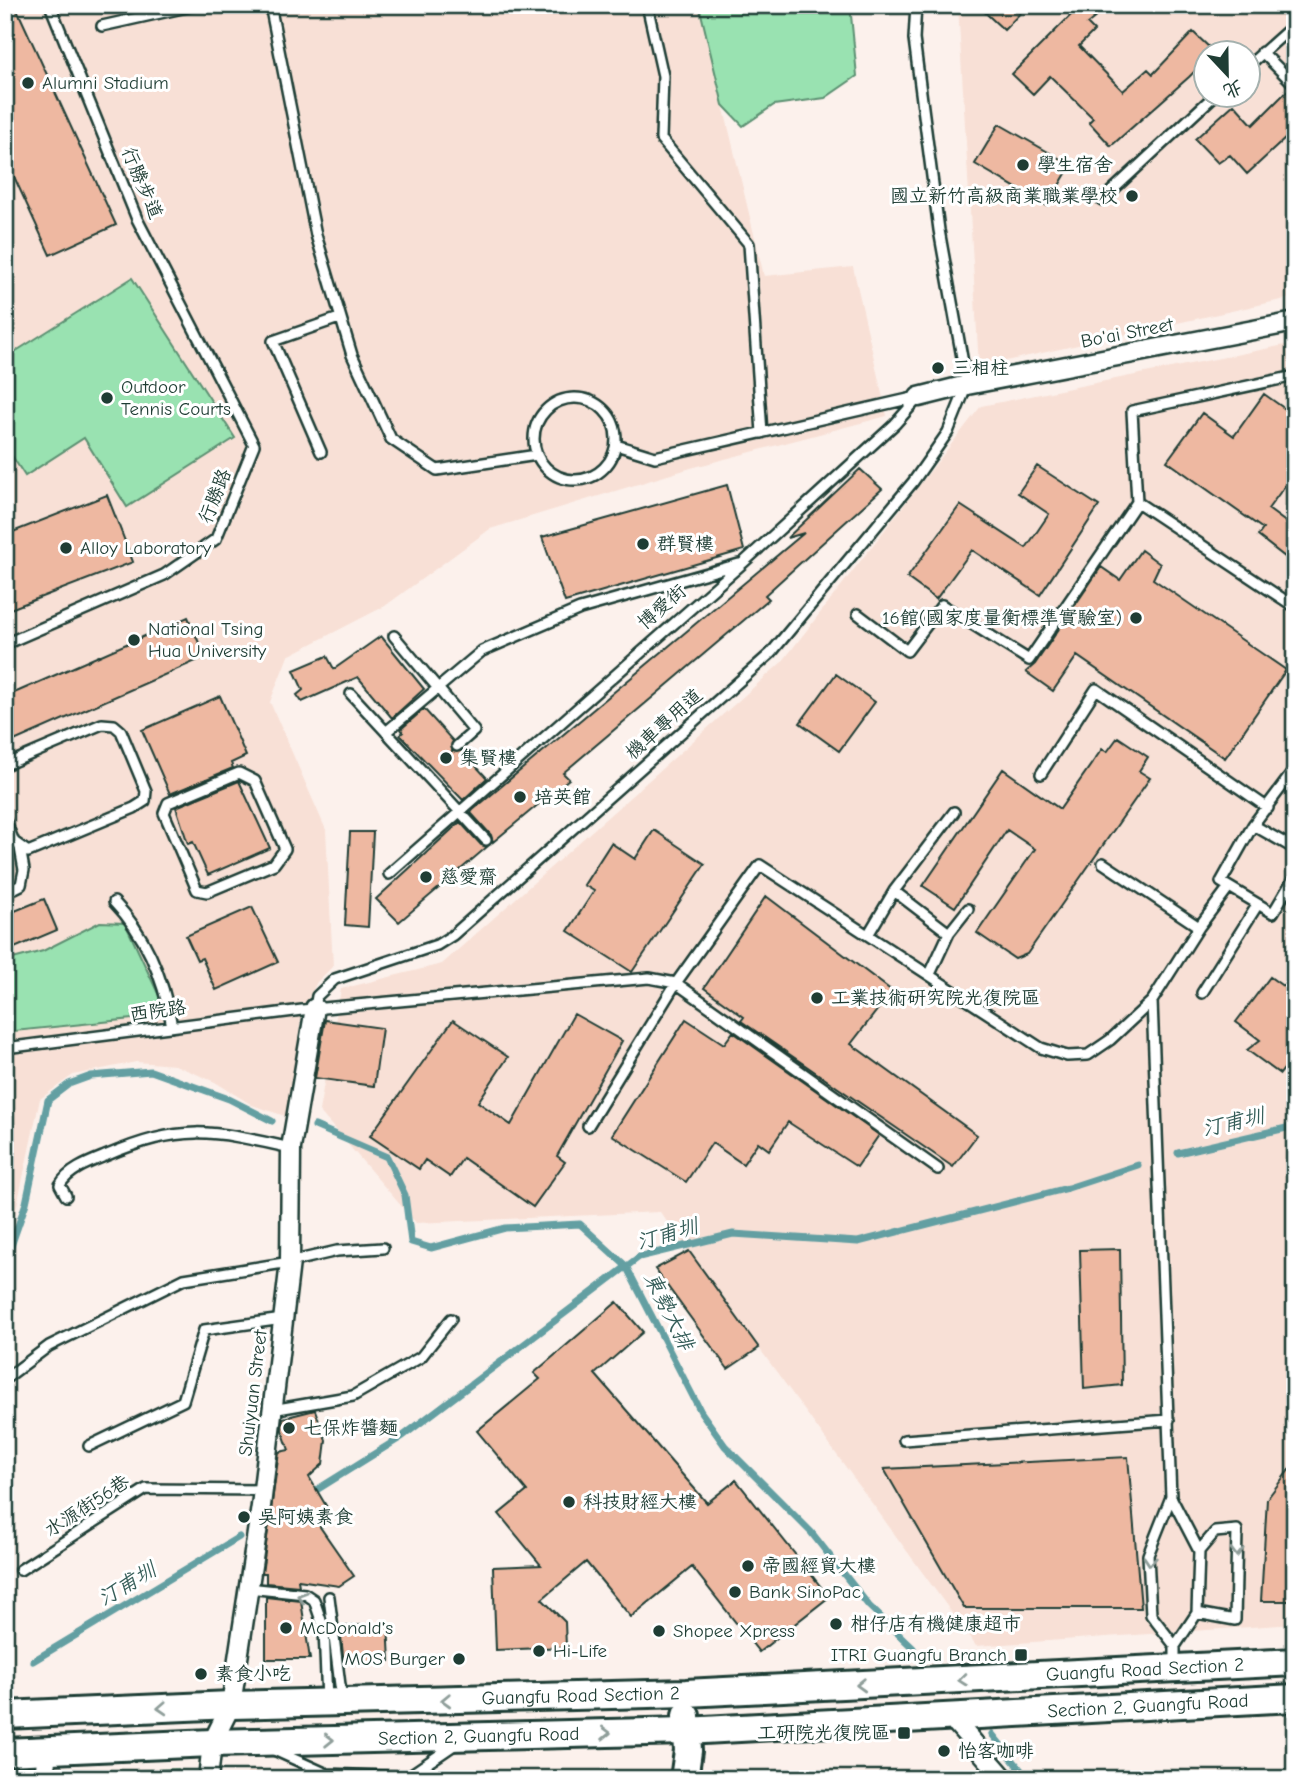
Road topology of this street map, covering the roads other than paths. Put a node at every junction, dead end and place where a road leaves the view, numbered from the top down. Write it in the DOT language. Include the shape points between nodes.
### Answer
graph roads {
  1 [pos="50,5"];
  2 [pos="196,5"];
  3 [pos="270,5"];
  4 [pos="647,5"];
  5 [pos="916,5"];
  6 [pos="1295,24"];
  7 [pos="102,26"];
  8 [pos="1262,52"];
  9 [pos="1295,85"];
  10 [pos="1201,108"];
  11 [pos="1102,200"];
  12 [pos="339,318"];
  13 [pos="1295,322"];
  14 [pos="214,368"];
  15 [pos="1295,376"];
  16 [pos="967,384"];
  17 [pos="919,397"];
  18 [pos="762,433"];
  19 [pos="616,445"];
  20 [pos="321,452"];
  21 [pos="537,455"];
  22 [pos="1137,502"];
  23 [pos="744,562"];
  24 [pos="1295,607"];
  25 [pos="858,614"];
  26 [pos="394,636"];
  27 [pos="5,644"];
  28 [pos="437,688"];
  29 [pos="351,694"];
  30 [pos="386,732"];
  31 [pos="457,746"];
  32 [pos="5,765"];
  33 [pos="1295,769"];
  34 [pos="1041,774"];
  35 [pos="1268,808"];
  36 [pos="460,812"];
  37 [pos="954,812"];
  38 [pos="5,820"];
  39 [pos="1253,825"];
  40 [pos="486,840"];
  41 [pos="20,848"];
  42 [pos="1295,849"];
  43 [pos="1103,863"];
  44 [pos="389,874"];
  45 [pos="1295,876"];
  46 [pos="1229,887"];
  47 [pos="894,891"];
  48 [pos="207,892"];
  49 [pos="5,893"];
  50 [pos="114,902"];
  51 [pos="1258,904"];
  52 [pos="968,909"];
  53 [pos="1199,927"];
  54 [pos="949,933"];
  55 [pos="868,935"];
  56 [pos="930,974"];
  57 [pos="676,983"];
  58 [pos="1202,993"];
  59 [pos="1152,1001"];
  60 [pos="315,1009"];
  61 [pos="172,1027"];
  62 [pos="5,1048"];
  63 [pos="589,1126"];
  64 [pos="291,1148"];
  65 [pos="938,1169"];
  66 [pos="66,1196"];
  67 [pos="383,1248"];
  68 [pos="290,1262"];
  69 [pos="283,1319"];
  70 [pos="451,1319"];
  71 [pos="5,1378"];
  72 [pos="272,1410"];
  73 [pos="1169,1420"];
  74 [pos="904,1440"];
  75 [pos="89,1446"];
  76 [pos="263,1490"];
  77 [pos="1171,1497"];
  78 [pos="1199,1550"];
  79 [pos="20,1570"];
  80 [pos="248,1588"];
  81 [pos="329,1597"];
  82 [pos="1197,1613"];
  83 [pos="1175,1657"];
  84 [pos="1295,1662"];
  85 [pos="686,1693"];
  86 [pos="1295,1698"];
  87 [pos="335,1703"];
  88 [pos="231,1705"];
  89 [pos="5,1715"];
  90 [pos="951,1717"];
  91 [pos="686,1731"];
  92 [pos="465,1737"];
  93 [pos="256,1742"];
  94 [pos="212,1743"];
  95 [pos="47,1750"];
  96 [pos="5,1752"];
  97 [pos="44,1779"];
  98 [pos="208,1779"];
  99 [pos="684,1779"];
  100 [pos="1005,1779"];
  1 -- 14 [label="lane, 行勝步道" via="137,219"];
  2 -- 7 [label="lane"];
  3 -- 12 [label="lane" via="316,236"];
  4 -- 18 [label="lane" via="663,76 661,139 749,244"];
  5 -- 16 [label="lane" via="914,39 939,230"];
  6 -- 8 [label="lane"];
  8 -- 9 [label="lane"];
  10 -- 11 [label="lane"];
  12 -- 20 [label="lane" via="273,341"];
  12 -- 21 [label="lane" via="391,439 437,470"];
  13 -- 16 [label="street, Bo'ai Street"];
  14 -- 27 [label="lane, 行勝路" via="254,445 216,539 164,575"];
  15 -- 22 [label="lane" via="1132,411"];
  16 -- 17 [label="street"];
  16 -- 60 [label="lane, 機車專用道" via="948,432 913,482 771,653 453,935 438,945 335,979 317,996"];
  17 -- 18 [label="lane"];
  17 -- 23 [label="lane, 博愛街"];
  18 -- 19 [label="lane" via="655,457"];
  19 -- 21 [label="lane" via="604,469 580,480 554,474"];
  19 -- 21 [label="lane" via="612,418 591,400 577,397 550,405 541,416 535,429"];
  22 -- 24 [label="lane"];
  22 -- 25 [label="lane" via="1029,660 942,605 907,651"];
  23 -- 28 [label="lane" via="580,609 482,651"];
  23 -- 36 [label="lane, 博愛街"];
  26 -- 28 [label="lane"];
  28 -- 30 [label="lane"];
  28 -- 31 [label="lane" via="474,732"];
  29 -- 30 [label="lane"];
  30 -- 36 [label="lane"];
  32 -- 41 [label="lane" via="102,724 114,725 121,731 146,791 145,801 134,808 28,852"];
  33 -- 35 [label="lane"];
  34 -- 35 [label="lane" via="1096,688"];
  35 -- 39 [label="lane"];
  36 -- 40 [label="lane"];
  36 -- 44 [label="lane, 博愛街"];
  37 -- 47 [label="lane"];
  38 -- 41 [label="lane"];
  39 -- 42 [label="lane"];
  39 -- 46 [label="lane" via="1222,882"];
  41 -- 49 [label="lane" via="21,885"];
  43 -- 53 [label="lane"];
  45 -- 51 [label="lane" via="1273,912"];
  46 -- 51 [label="lane"];
  46 -- 53 [label="lane"];
  47 -- 54 [label="lane"];
  47 -- 55 [label="lane"];
  48 -- 48 [label="lane" via="274,864 285,849 255,781 239,773 167,803 164,813 193,884"];
  50 -- 61 [label="lane" via="133,922 155,965 166,989"];
  51 -- 58 [label="lane"];
  52 -- 54 [label="lane"];
  53 -- 59 [label="lane"];
  54 -- 56 [label="lane"];
  55 -- 56 [label="lane"];
  55 -- 57 [label="lane" via="760,865"];
  56 -- 59 [label="lane" via="1041,1048 1067,1056 1088,1055 1099,1048"];
  57 -- 60 [label="lane, 西院路" via="649,978"];
  57 -- 63 [label="lane"];
  57 -- 65 [label="lane"];
  59 -- 73 [label="lane"];
  60 -- 61 [label="lane, 西院路"];
  60 -- 64 [label="street, Shuiyuan Street"];
  61 -- 62 [label="lane, 西院路"];
  64 -- 66 [label="lane" via="186,1130 94,1160 64,1177 60,1185"];
  64 -- 68 [label="street, Shuiyuan Street"];
  67 -- 68 [label="lane" via="337,1251"];
  68 -- 69 [label="street, Shuiyuan Street"];
  68 -- 71 [label="lane" via="184,1279 49,1346"];
  69 -- 72 [label="street, Shuiyuan Street"];
  69 -- 75 [label="lane" via="204,1330 183,1401"];
  70 -- 72 [label="lane" via="421,1357 352,1396"];
  72 -- 76 [label="street, Shuiyuan Street"];
  73 -- 74 [label="lane"];
  73 -- 77 [label="lane"];
  76 -- 79 [label="lane, 水源街56巷" via="146,1489"];
  76 -- 80 [label="street, Shuiyuan Street"];
  77 -- 78 [label="lane"];
  77 -- 83 [label="lane, one-way" via="1148,1555 1151,1615"];
  78 -- 82 [label="lane"];
  78 -- 82 [label="lane, one-way" via="1214,1532 1237,1530 1236,1620"];
  87 -- 80 [label="lane, one-way" via="324,1629 314,1601 305,1594"];
  80 -- 88 [label="street, Shuiyuan Street"];
  81 -- 87 [label="lane"];
  82 -- 83 [label="lane"];
  83 -- 84 [label="main road, Guangfu Road Section 2"];
  83 -- 85 [label="main road, Guangfu Road Section 2, one-way" via="929,1683"];
  85 -- 87 [label="main road, Guangfu Road Section 2, one-way"];
  85 -- 91 [label="main road"];
  86 -- 90 [label="main road, Section 2, Guangfu Road"];
  87 -- 88 [label="main road, Guangfu Road Section 2"];
  88 -- 89 [label="main road, one-way"];
  88 -- 94 [label="street, Shuiyuan Street"];
  90 -- 91 [label="main road, Section 2, Guangfu Road"];
  90 -- 100 [label="street"];
  92 -- 91 [label="main road, Section 2, Guangfu Road, one-way"];
  91 -- 99 [label="main road"];
  93 -- 92 [label="main road, Section 2, Guangfu Road, one-way"];
  92 -- 93 [label="lane" via="407,1777 327,1774"];
  93 -- 94 [label="main road, Section 2, Guangfu Road"];
  94 -- 95 [label="main road, Section 2, Guangfu Road"];
  94 -- 98 [label="street, Shuiyuan Street"];
  95 -- 96 [label="main road, Section 2, Guangfu Road"];
  95 -- 97 [label="street"];
}
